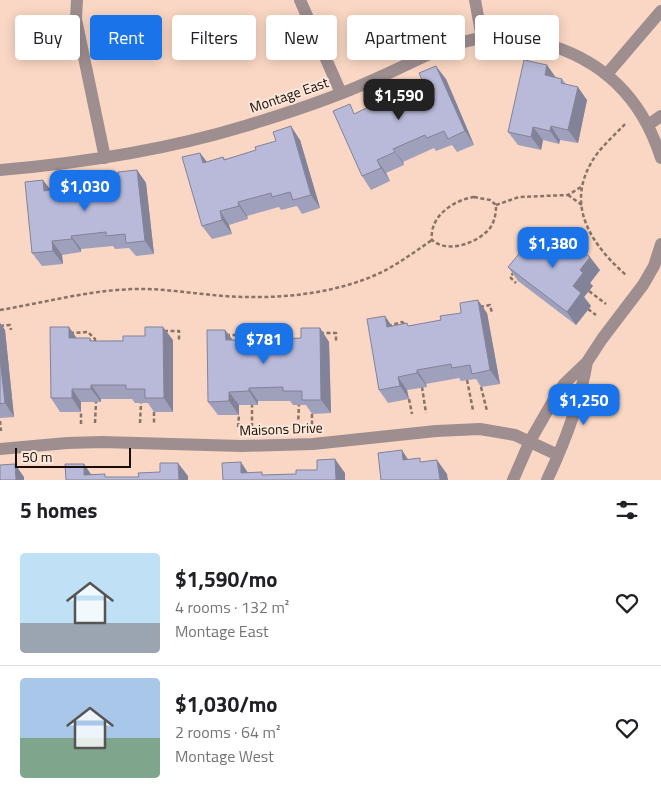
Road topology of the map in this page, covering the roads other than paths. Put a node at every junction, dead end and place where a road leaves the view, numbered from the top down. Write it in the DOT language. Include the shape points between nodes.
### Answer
graph roads {
  1 [pos="77,0"];
  2 [pos="300,0"];
  3 [pos="476,0"];
  4 [pos="661,11"];
  5 [pos="478,15"];
  6 [pos="475,40"];
  7 [pos="559,48"];
  8 [pos="607,74"];
  9 [pos="340,93"];
  10 [pos="661,116"];
  11 [pos="648,125"];
  12 [pos="104,158"];
  13 [pos="661,158"];
  14 [pos="0,170"];
  15 [pos="660,253"];
  16 [pos="587,362"];
  17 [pos="530,441"];
  18 [pos="0,449"];
  19 [pos="558,455"];
  20 [pos="513,480"];
  21 [pos="547,480"];
  1 -- 12 [label="street" via="76,19"];
  2 -- 9 [label="street"];
  3 -- 5 [label="street"];
  4 -- 8 [label="street"];
  6 -- 9 [label="street, Montage East" via="436,50 373,81"];
  7 -- 8 [label="street, Montage East"];
  8 -- 11 [label="street, Montage East" via="628,95"];
  9 -- 12 [label="street, Montage East" via="218,134"];
  10 -- 11 [label="street"];
  11 -- 13 [label="street, Montage East"];
  12 -- 14 [label="street, Montage East"];
  15 -- 16 [label="street" via="643,285"];
  16 -- 17 [label="street" via="564,384"];
  16 -- 19 [label="street" via="582,391"];
  17 -- 18 [label="street, Maisons Drive" via="498,431 459,429 313,444 242,446 102,442"];
  17 -- 19 [label="street, Maisons Drive"];
  17 -- 20 [label="street"];
  19 -- 21 [label="street"];
}
